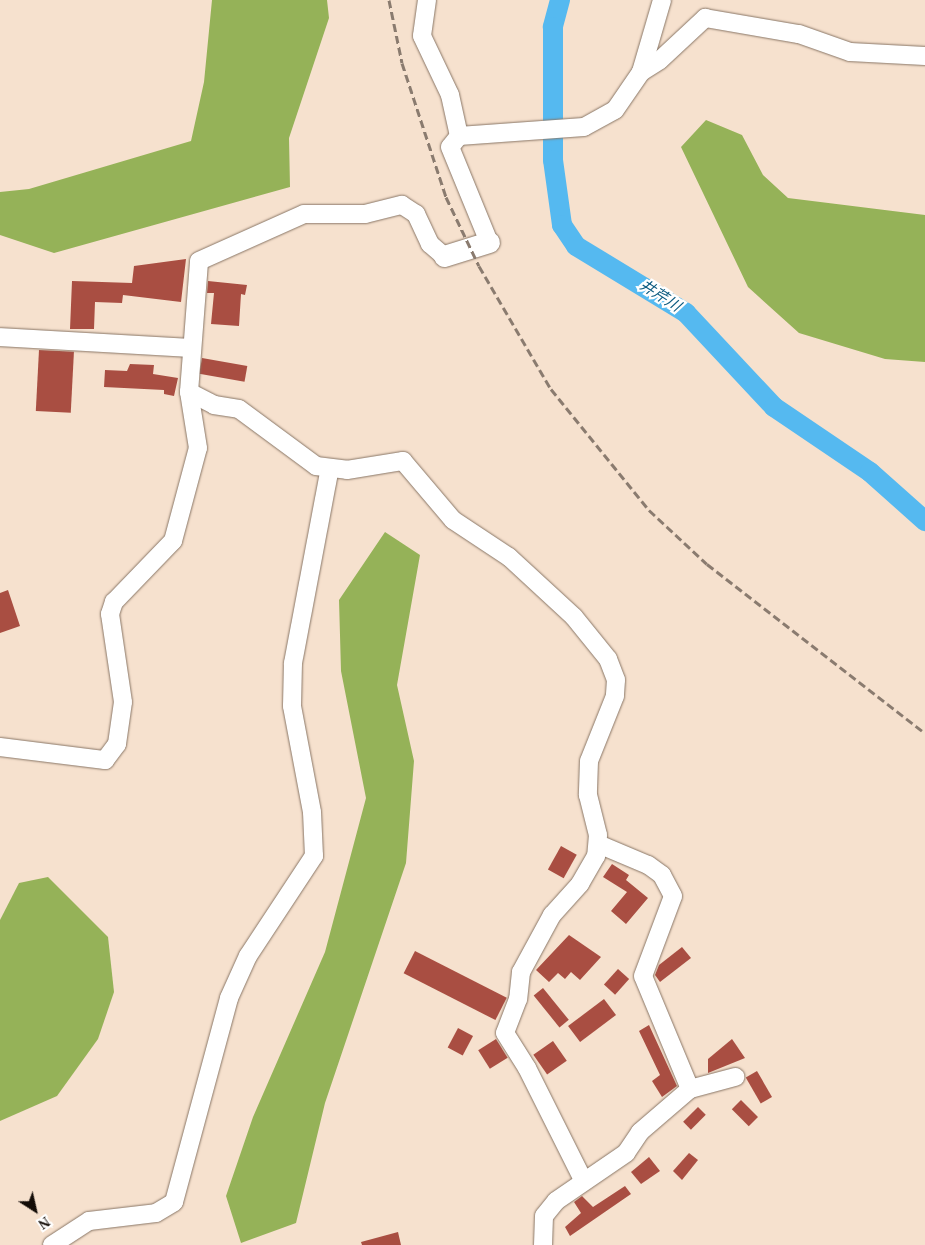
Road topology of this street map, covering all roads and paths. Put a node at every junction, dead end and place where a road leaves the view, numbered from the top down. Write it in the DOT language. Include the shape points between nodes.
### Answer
graph roads {
  1 [pos="428,0"];
  2 [pos="662,0"];
  3 [pos="925,56"];
  4 [pos="641,72"];
  5 [pos="458,136"];
  6 [pos="489,242"];
  7 [pos="444,256"];
  8 [pos="0,337"];
  9 [pos="191,348"];
  10 [pos="189,392"];
  11 [pos="330,468"];
  12 [pos="0,747"];
  13 [pos="598,844"];
  14 [pos="735,1077"];
  15 [pos="690,1089"];
  16 [pos="583,1180"];
  17 [pos="52,1245"];
  18 [pos="543,1245"];
  1 -- 5 [label="street" via="422,36 450,95"];
  2 -- 4 [label="street"];
  3 -- 4 [label="street" via="850,52 800,34 705,18 660,60"];
  4 -- 5 [label="street" via="615,110 584,127"];
  5 -- 6 [label="street" via="450,146"];
  6 -- 7 [label="main road"];
  7 -- 9 [label="street" via="430,244 416,214 402,204 366,214 304,214 199,261"];
  8 -- 9 [label="street"];
  9 -- 10 [label="street"];
  10 -- 11 [label="street" via="214,404 239,409 316,466"];
  10 -- 12 [label="street" via="198,448 173,541 114,602 110,614 123,702 117,744 105,760"];
  11 -- 13 [label="street" via="402,461 453,520 509,557 598,642 616,680 611,710 589,760 588,795"];
  11 -- 17 [label="street" via="293,663 292,706 312,812 314,856 248,956 230,998 174,1202 156,1213 109,1215 89,1221"];
  13 -- 15 [label="street" via="648,865 662,876 674,896 643,976"];
  13 -- 16 [label="street" via="580,884 552,915 521,972 518,999 505,1034 528,1068"];
  14 -- 15 [label="street"];
  15 -- 16 [label="street" via="640,1132 626,1153"];
  16 -- 18 [label="street" via="544,1216"];
}
